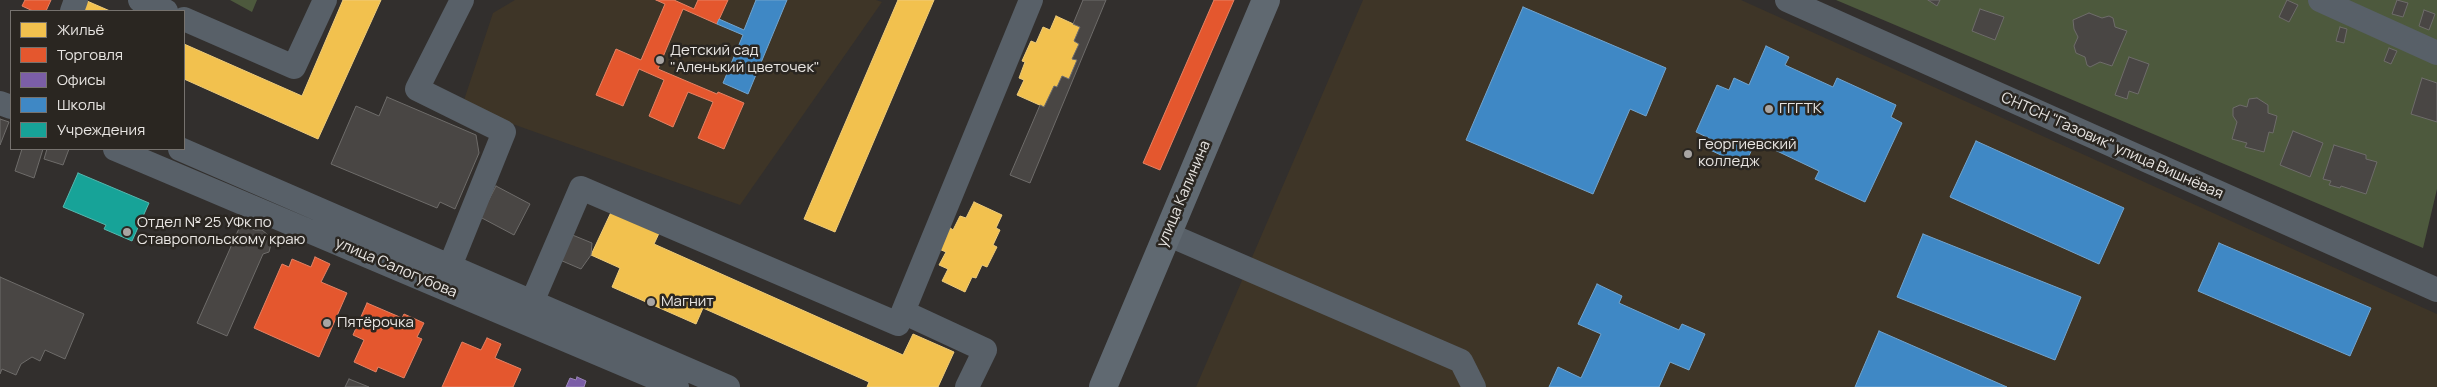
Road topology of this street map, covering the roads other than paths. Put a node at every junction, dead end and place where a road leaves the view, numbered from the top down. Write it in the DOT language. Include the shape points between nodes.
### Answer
graph roads {
  1 [pos="140,0"];
  2 [pos="324,0"];
  3 [pos="462,0"];
  4 [pos="1031,0"];
  5 [pos="1266,0"];
  6 [pos="1787,0"];
  7 [pos="2320,0"];
  8 [pos="164,10"];
  9 [pos="185,19"];
  10 [pos="2437,53"];
  11 [pos="117,150"];
  12 [pos="182,150"];
  13 [pos="1167,234"];
  14 [pos="450,266"];
  15 [pos="2437,290"];
  16 [pos="532,302"];
  17 [pos="903,312"];
  18 [pos="677,387"];
  19 [pos="728,387"];
  20 [pos="967,387"];
  21 [pos="1103,387"];
  22 [pos="1474,387"];
  1 -- 8 [label="street"];
  2 -- 9 [label="street" via="294,67"];
  3 -- 14 [label="street" via="417,89 504,132"];
  4 -- 17 [label="street"];
  5 -- 13 [label="main road, улица Калинина"];
  6 -- 15 [label="street, СНТСН \"Газовик\" улица Вишнёвая"];
  7 -- 10 [label="street"];
  11 -- 18 [label="street, улица Салогубова"];
  12 -- 14 [label="street, улица Салогубова"];
  13 -- 21 [label="main road, улица Калинина"];
  13 -- 22 [label="street" via="1461,361"];
  14 -- 16 [label="street, улица Салогубова"];
  16 -- 17 [label="street" via="581,188 898,324"];
  16 -- 19 [label="street, улица Салогубова"];
  17 -- 20 [label="street" via="985,350"];
}
